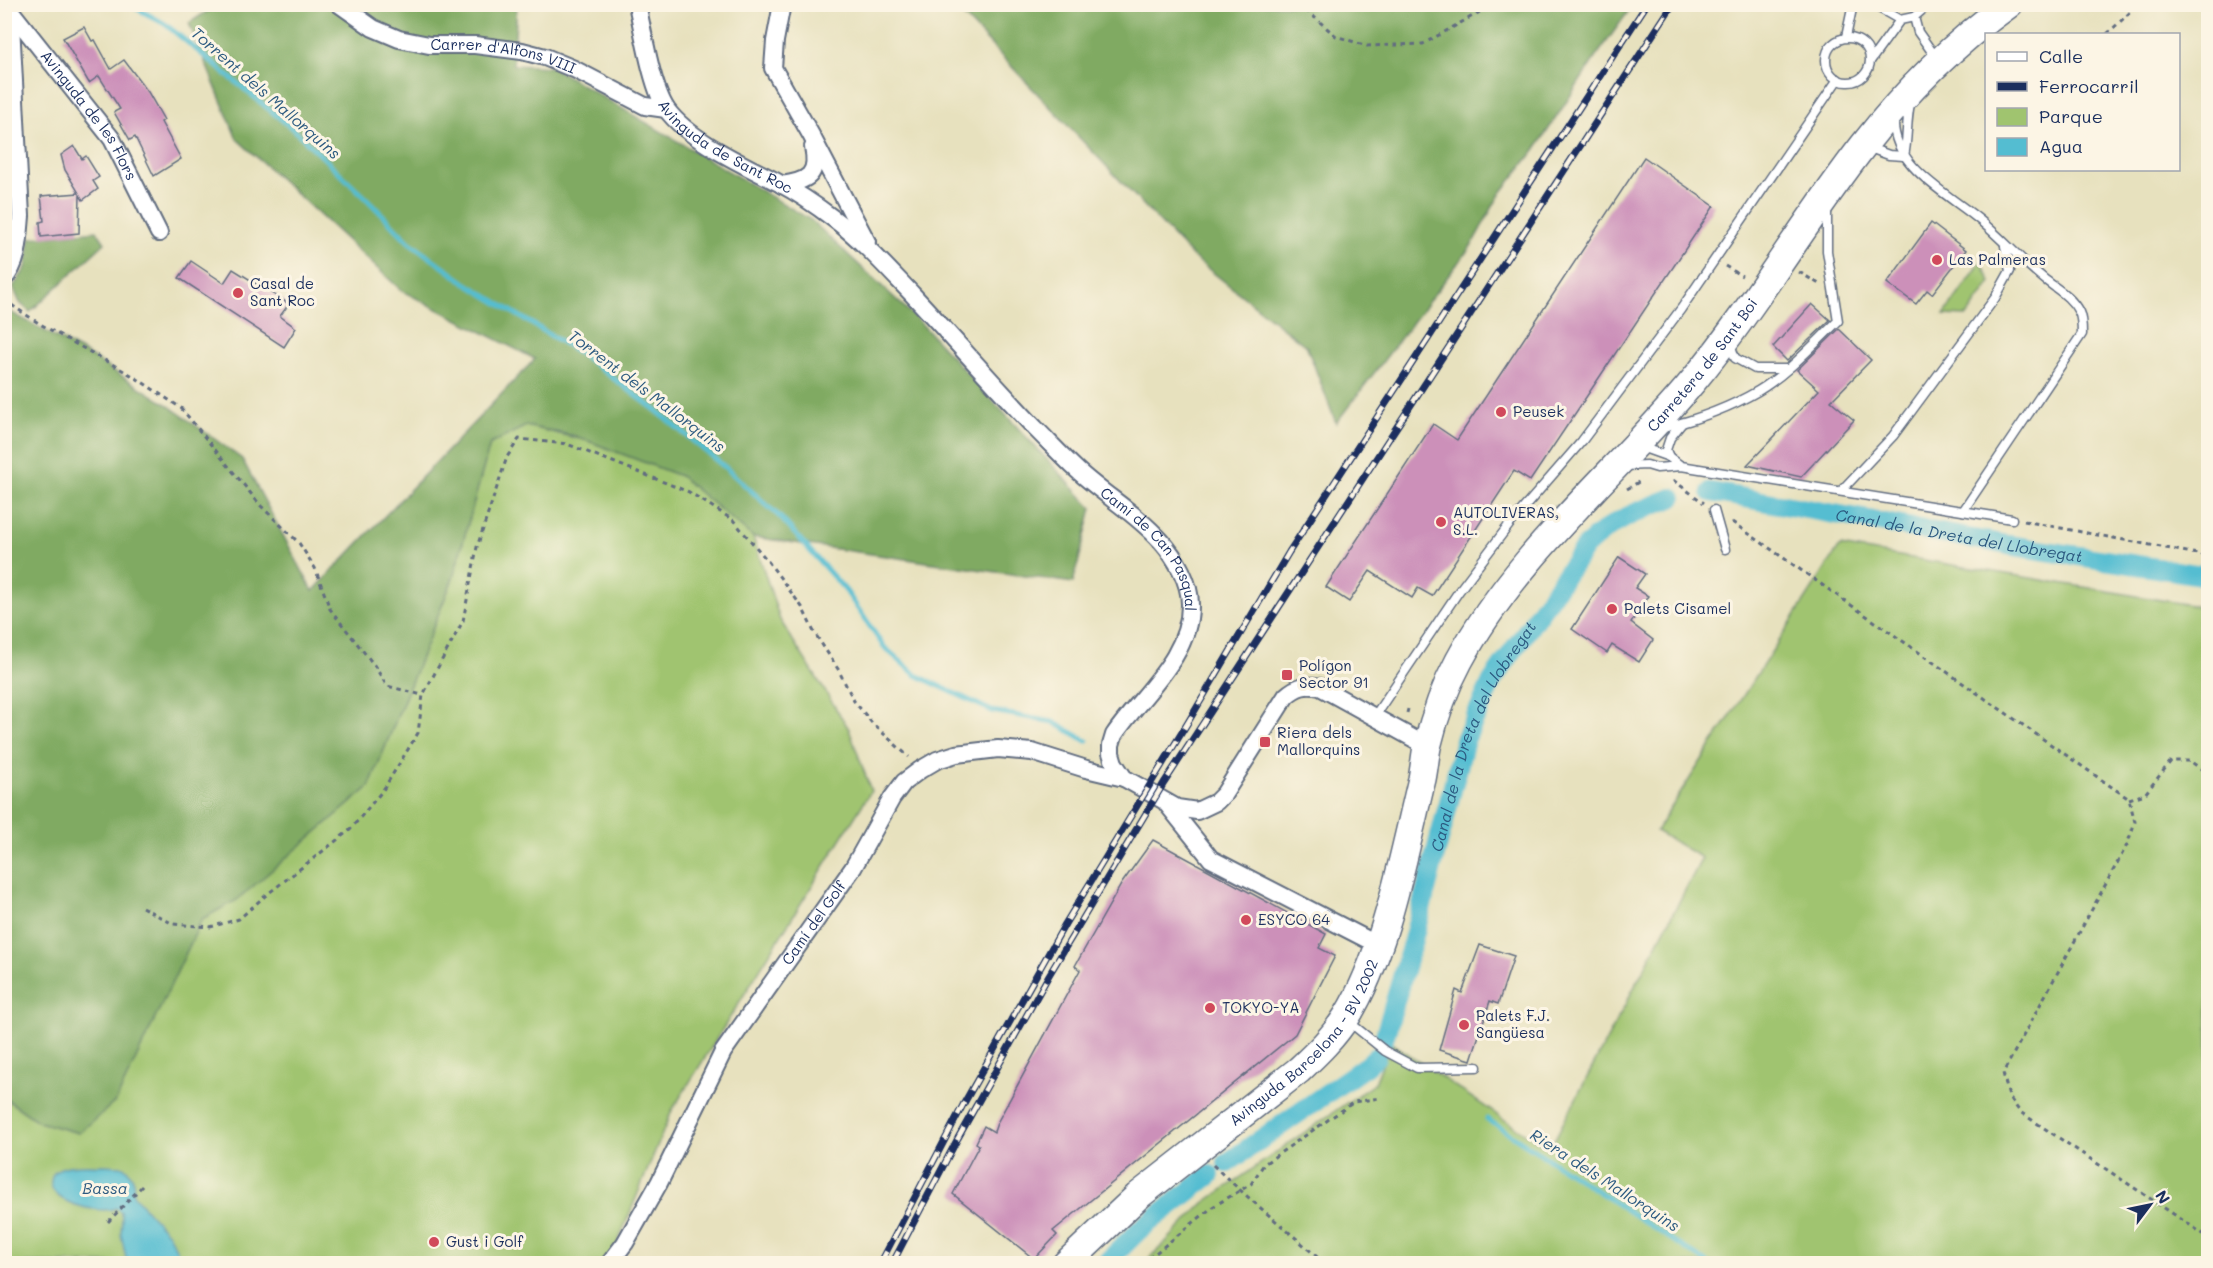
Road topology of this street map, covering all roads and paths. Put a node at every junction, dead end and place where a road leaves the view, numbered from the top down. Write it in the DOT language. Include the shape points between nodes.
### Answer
graph roads {
  1 [pos="339,4"];
  2 [pos="638,4"];
  3 [pos="782,4"];
  4 [pos="1299,4"];
  5 [pos="1494,4"];
  6 [pos="1853,4"];
  7 [pos="1872,4"];
  8 [pos="1929,4"];
  9 [pos="2009,4"];
  10 [pos="2139,4"];
  11 [pos="9,6"];
  12 [pos="1914,17"];
  13 [pos="1900,20"];
  14 [pos="2108,33"];
  15 [pos="1846,38"];
  16 [pos="1871,60"];
  17 [pos="1939,62"];
  18 [pos="1838,79"];
  19 [pos="1914,86"];
  20 [pos="666,109"];
  21 [pos="1894,109"];
  22 [pos="811,135"];
  23 [pos="1864,145"];
  24 [pos="1904,156"];
  25 [pos="782,185"];
  26 [pos="1828,195"];
  27 [pos="159,233"];
  28 [pos="2005,246"];
  29 [pos="871,251"];
  30 [pos="1713,258"];
  31 [pos="1748,268"];
  32 [pos="1795,271"];
  33 [pos="4,279"];
  34 [pos="4,300"];
  35 [pos="1838,321"];
  36 [pos="1728,338"];
  37 [pos="1787,369"];
  38 [pos="1682,423"];
  39 [pos="1642,438"];
  40 [pos="1670,458"];
  41 [pos="1618,466"];
  42 [pos="1681,466"];
  43 [pos="1658,469"];
  44 [pos="1841,491"];
  45 [pos="1621,493"];
  46 [pos="1714,510"];
  47 [pos="1963,511"];
  48 [pos="2012,519"];
  49 [pos="1725,549"];
  50 [pos="2208,556"];
  51 [pos="423,695"];
  52 [pos="1374,717"];
  53 [pos="1427,746"];
  54 [pos="920,770"];
  55 [pos="2208,774"];
  56 [pos="1124,778"];
  57 [pos="2129,799"];
  58 [pos="1166,804"];
  59 [pos="142,907"];
  60 [pos="1377,945"];
  61 [pos="1346,1018"];
  62 [pos="1477,1067"];
  63 [pos="1380,1098"];
  64 [pos="1197,1149"];
  65 [pos="144,1184"];
  66 [pos="1239,1191"];
  67 [pos="108,1222"];
  68 [pos="2208,1237"];
  69 [pos="609,1263"];
  70 [pos="1066,1263"];
  71 [pos="1142,1263"];
  72 [pos="1325,1263"];
  1 -- 20 [label="street, Carrer d'Alfons VIII" via="373,28 399,39 429,45 475,45 545,57 645,106"];
  2 -- 20 [label="street, Avinguda de Sant Roc"];
  3 -- 22 [label="street" via="772,68"];
  4 -- 5 [label="path" via="1336,36 1367,46 1423,44"];
  6 -- 15 [label="lane"];
  7 -- 13 [label="lane"];
  8 -- 12 [label="lane"];
  9 -- 17 [label="main road, Carretera de Sant Boi"];
  10 -- 14 [label="path"];
  11 -- 27 [label="street, Avinguda de les Flors" via="112,139"];
  11 -- 33 [label="street" via="21,216 12,271"];
  12 -- 13 [label="lane"];
  12 -- 17 [label="lane" via="1918,32"];
  13 -- 16 [label="lane"];
  15 -- 16 [label="lane" via="1865,45"];
  15 -- 18 [label="lane" via="1834,43 1827,55 1828,68"];
  16 -- 18 [label="lane" via="1860,79"];
  17 -- 19 [label="main road, Carretera de Sant Boi"];
  18 -- 30 [label="lane"];
  19 -- 21 [label="main road, Carretera de Sant Boi"];
  19 -- 24 [label="lane"];
  20 -- 25 [label="street, Avinguda de Sant Roc" via="689,131"];
  21 -- 23 [label="main road, Carretera de Sant Boi"];
  21 -- 24 [label="lane" via="1895,137"];
  22 -- 25 [label="street" via="814,170 805,179"];
  22 -- 29 [label="street"];
  23 -- 24 [label="lane"];
  23 -- 26 [label="main road, Carretera de Sant Boi"];
  24 -- 28 [label="lane"];
  25 -- 29 [label="street, Avinguda de Sant Roc" via="834,219"];
  26 -- 35 [label="lane" via="1827,251"];
  26 -- 36 [label="main road, Carretera de Sant Boi"];
  28 -- 44 [label="lane" via="2010,271 1995,298 1893,436"];
  28 -- 47 [label="lane" via="2072,300 2080,314 2082,334"];
  29 -- 56 [label="street, Camí de Can Pasqual" via="1077,471 1155,535 1183,575 1190,602 1185,637 1111,745 1114,763"];
  30 -- 31 [label="path" via="1741,277"];
  30 -- 52 [label="lane" via="1681,309 1582,441 1509,525 1460,591"];
  32 -- 35 [label="path" via="1818,282"];
  34 -- 51 [label="path" via="181,408 261,506 299,543 315,568 330,609 387,686"];
  35 -- 37 [label="lane"];
  36 -- 37 [label="lane" via="1735,358 1755,369"];
  36 -- 39 [label="main road, Carretera de Sant Boi"];
  37 -- 38 [label="lane" via="1758,391"];
  38 -- 39 [label="lane"];
  38 -- 40 [label="lane" via="1670,438 1666,450"];
  39 -- 40 [label="lane"];
  39 -- 41 [label="main road, Carretera de Sant Boi"];
  40 -- 42 [label="lane"];
  41 -- 43 [label="lane" via="1647,465"];
  41 -- 53 [label="main road, Carretera de Sant Boi" via="1542,546 1489,612 1460,660"];
  42 -- 43 [label="lane"];
  42 -- 44 [label="lane"];
  43 -- 45 [label="path"];
  43 -- 46 [label="path"];
  44 -- 47 [label="lane"];
  46 -- 49 [label="lane"];
  46 -- 57 [label="path"];
  47 -- 48 [label="lane"];
  48 -- 50 [label="path"];
  51 -- 54 [label="path" via="463,621 477,547 507,457 519,439 567,444 689,492 733,520 802,608 854,700"];
  51 -- 59 [label="path" via="418,733 377,798 350,830 239,919 210,927 173,924"];
  52 -- 53 [label="street"];
  52 -- 58 [label="street" via="1320,687 1301,686 1286,696 1216,802 1197,811"];
  53 -- 60 [label="main road, Avinguda Barcelona - BV 2002" via="1405,848"];
  54 -- 56 [label="street, Camí del Golf" via="956,754 998,749 1032,752"];
  54 -- 69 [label="street, Camí del Golf" via="892,798 853,868 723,1052 659,1183"];
  55 -- 57 [label="path" via="2190,761 2171,761 2145,794"];
  56 -- 58 [label="street"];
  57 -- 68 [label="path" via="2135,822 2127,845 2003,1073 2009,1097 2020,1112"];
  58 -- 60 [label="street" via="1211,859"];
  60 -- 61 [label="main road, Avinguda Barcelona - BV 2002"];
  61 -- 62 [label="lane" via="1385,1051 1417,1068"];
  61 -- 64 [label="main road, Avinguda Barcelona - BV 2002" via="1299,1070"];
  63 -- 66 [label="path" via="1354,1102 1264,1164 1251,1184"];
  64 -- 66 [label="path"];
  64 -- 70 [label="main road, Avinguda Barcelona - BV 2002" via="1131,1202"];
  65 -- 67 [label="path"];
  66 -- 71 [label="path"];
  66 -- 72 [label="path"];
}
